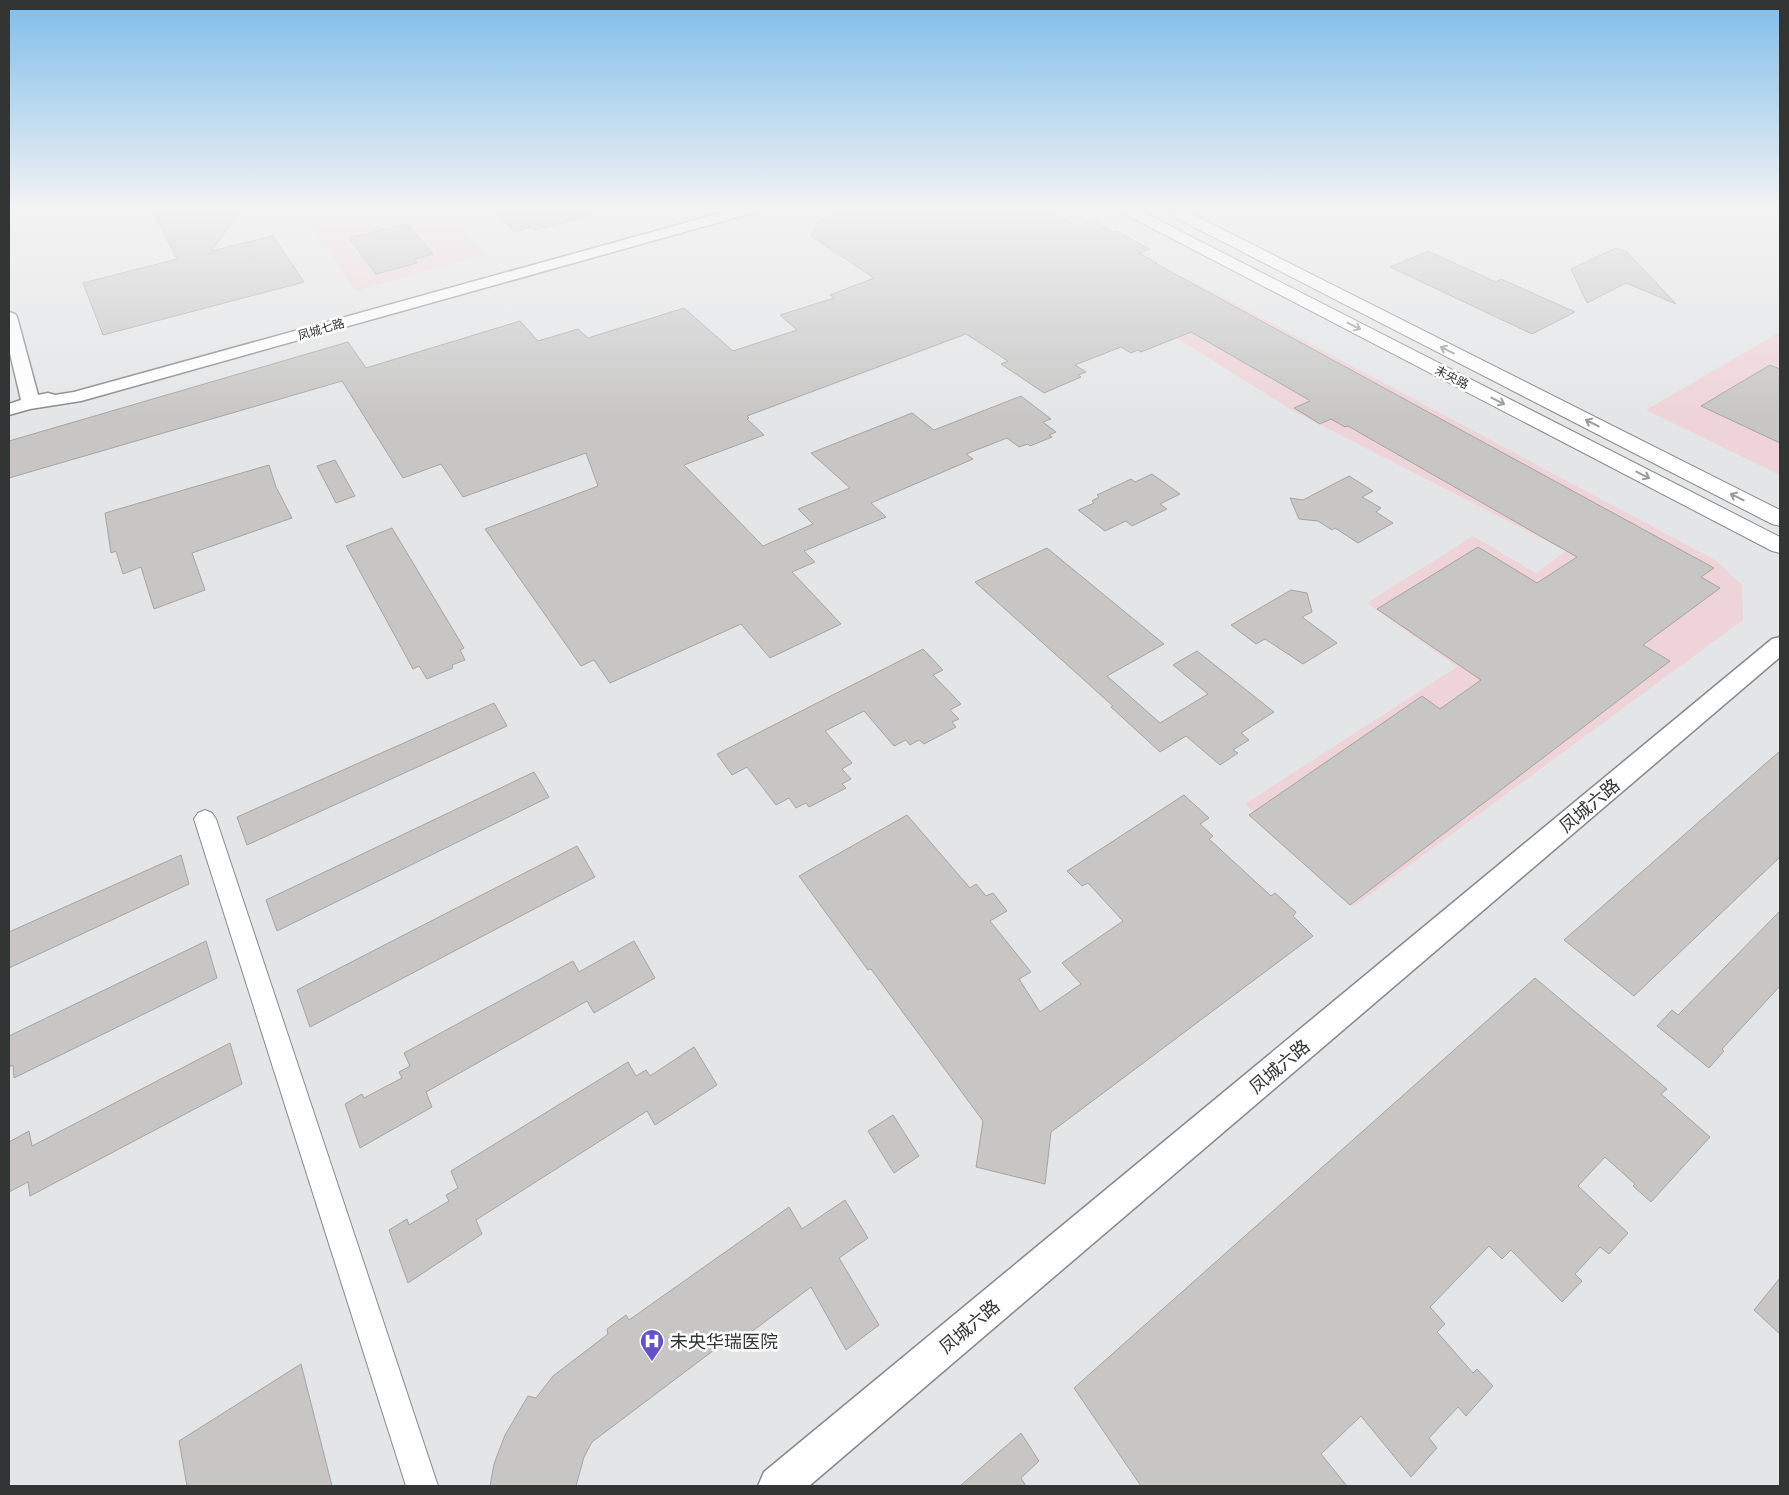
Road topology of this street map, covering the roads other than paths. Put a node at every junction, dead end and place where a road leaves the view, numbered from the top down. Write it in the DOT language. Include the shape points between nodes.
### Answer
graph roads {
  1 [pos="458,278"];
  2 [pos="503,278"];
  3 [pos="1259,278"];
  4 [pos="1305,278"];
  5 [pos="9,317"];
  6 [pos="31,404"];
  7 [pos="9,410"];
  8 [pos="1780,519"];
  9 [pos="1780,546"];
  10 [pos="1780,645"];
  11 [pos="205,819"];
  12 [pos="422,1486"];
  13 [pos="778,1486"];
  1 -- 6 [label="street, 凤城七路" via="85,385"];
  2 -- 6 [label="street, 凤城七路" via="75,397"];
  3 -- 9 [label="main road, 未央路, one-way"];
  8 -- 4 [label="main road, 未央路, one-way"];
  5 -- 6 [label="street"];
  6 -- 7 [label="street, 凤城七路"];
  10 -- 13 [label="street, 凤城六路"];
  11 -- 12 [label="street"];
}
